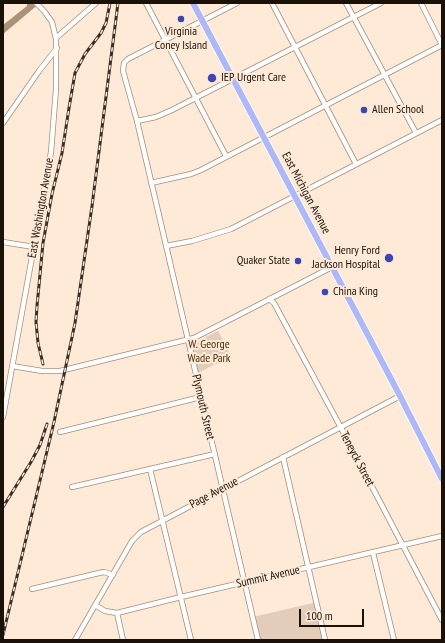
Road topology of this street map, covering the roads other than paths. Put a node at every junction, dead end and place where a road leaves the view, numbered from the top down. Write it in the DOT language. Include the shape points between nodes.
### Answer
graph roads {
  1 [pos="96,3"];
  2 [pos="146,3"];
  3 [pos="194,3"];
  4 [pos="237,3"];
  5 [pos="272,3"];
  6 [pos="346,3"];
  7 [pos="380,3"];
  8 [pos="421,3"];
  9 [pos="38,5"];
  10 [pos="354,17"];
  11 [pos="203,21"];
  12 [pos="56,38"];
  13 [pos="166,41"];
  14 [pos="442,45"];
  15 [pos="295,47"];
  16 [pos="57,48"];
  17 [pos="384,75"];
  18 [pos="233,79"];
  19 [pos="196,98"];
  20 [pos="326,105"];
  21 [pos="442,120"];
  22 [pos="137,121"];
  23 [pos="3,122"];
  24 [pos="416,133"];
  25 [pos="264,137"];
  26 [pos="226,156"];
  27 [pos="356,164"];
  28 [pos="151,183"];
  29 [pos="295,196"];
  30 [pos="3,242"];
  31 [pos="166,246"];
  32 [pos="34,247"];
  33 [pos="332,267"];
  34 [pos="270,298"];
  35 [pos="188,339"];
  36 [pos="12,366"];
  37 [pos="400,396"];
  38 [pos="201,398"];
  39 [pos="3,417"];
  40 [pos="340,428"];
  41 [pos="60,432"];
  42 [pos="215,454"];
  43 [pos="283,457"];
  44 [pos="150,469"];
  45 [pos="442,479"];
  46 [pos="72,487"];
  47 [pos="223,489"];
  48 [pos="162,520"];
  49 [pos="442,536"];
  50 [pos="402,546"];
  51 [pos="373,553"];
  52 [pos="309,567"];
  53 [pos="113,575"];
  54 [pos="245,582"];
  55 [pos="32,589"];
  56 [pos="181,597"];
  57 [pos="95,605"];
  58 [pos="117,614"];
  59 [pos="442,620"];
  60 [pos="75,640"];
  61 [pos="123,640"];
  62 [pos="191,640"];
  63 [pos="258,640"];
  64 [pos="325,640"];
  65 [pos="394,640"];
  1 -- 12 [label="street"];
  2 -- 13 [label="street"];
  3 -- 11 [label="main road, East Michigan Avenue"];
  4 -- 11 [label="street"];
  5 -- 15 [label="street"];
  6 -- 10 [label="street"];
  7 -- 10 [label="street"];
  8 -- 14 [label="street"];
  9 -- 12 [label="street, East Washington Avenue" via="52,22"];
  10 -- 15 [label="street"];
  10 -- 17 [label="street"];
  11 -- 13 [label="street"];
  11 -- 18 [label="main road, East Michigan Avenue"];
  12 -- 16 [label="street, East Washington Avenue"];
  13 -- 19 [label="street"];
  13 -- 22 [label="street, Plymouth Street" via="124,62 123,71"];
  14 -- 17 [label="street"];
  15 -- 18 [label="street"];
  15 -- 20 [label="street"];
  16 -- 23 [label="street"];
  16 -- 32 [label="street, East Washington Avenue" via="51,152"];
  17 -- 20 [label="street"];
  17 -- 24 [label="street"];
  18 -- 19 [label="street"];
  18 -- 25 [label="main road, East Michigan Avenue"];
  19 -- 22 [label="street" via="160,115"];
  19 -- 26 [label="street"];
  20 -- 25 [label="street"];
  20 -- 27 [label="street"];
  21 -- 24 [label="street"];
  22 -- 28 [label="street, Plymouth Street"];
  24 -- 27 [label="street"];
  25 -- 26 [label="street"];
  25 -- 29 [label="main road, East Michigan Avenue"];
  26 -- 28 [label="street" via="191,174"];
  27 -- 29 [label="street"];
  28 -- 31 [label="street, Plymouth Street"];
  29 -- 31 [label="street" via="225,232"];
  29 -- 33 [label="main road, East Michigan Avenue"];
  30 -- 32 [label="street"];
  31 -- 35 [label="street, Plymouth Street"];
  32 -- 36 [label="street, East Washington Avenue"];
  33 -- 34 [label="street"];
  33 -- 37 [label="main road, East Michigan Avenue"];
  34 -- 35 [label="street"];
  34 -- 40 [label="street, Teneyck Street"];
  35 -- 36 [label="street" via="60,371"];
  35 -- 38 [label="street, Plymouth Street"];
  36 -- 39 [label="street, East Washington Avenue"];
  37 -- 40 [label="street, Page Avenue"];
  37 -- 45 [label="main road, East Michigan Avenue"];
  38 -- 41 [label="street"];
  38 -- 42 [label="street, Plymouth Street"];
  40 -- 43 [label="street, Page Avenue"];
  40 -- 50 [label="street, Teneyck Street"];
  42 -- 44 [label="street"];
  42 -- 47 [label="street, Plymouth Street"];
  43 -- 47 [label="street, Page Avenue"];
  43 -- 52 [label="street"];
  44 -- 46 [label="street"];
  44 -- 48 [label="street"];
  47 -- 48 [label="street, Page Avenue"];
  47 -- 54 [label="street, Plymouth Street"];
  48 -- 53 [label="street, Page Avenue" via="135,537"];
  48 -- 56 [label="street"];
  49 -- 50 [label="street, Summit Avenue"];
  50 -- 51 [label="street, Summit Avenue"];
  50 -- 59 [label="street, Teneyck Street"];
  51 -- 52 [label="street, Summit Avenue"];
  51 -- 65 [label="street"];
  52 -- 54 [label="street, Summit Avenue"];
  52 -- 64 [label="street"];
  53 -- 55 [label="street" via="104,572"];
  53 -- 57 [label="street, Page Avenue"];
  54 -- 56 [label="street, Summit Avenue"];
  54 -- 63 [label="street, Plymouth Street"];
  56 -- 58 [label="street, Summit Avenue"];
  56 -- 62 [label="street"];
  57 -- 58 [label="street"];
  57 -- 60 [label="street, Page Avenue"];
  58 -- 61 [label="street"];
}
